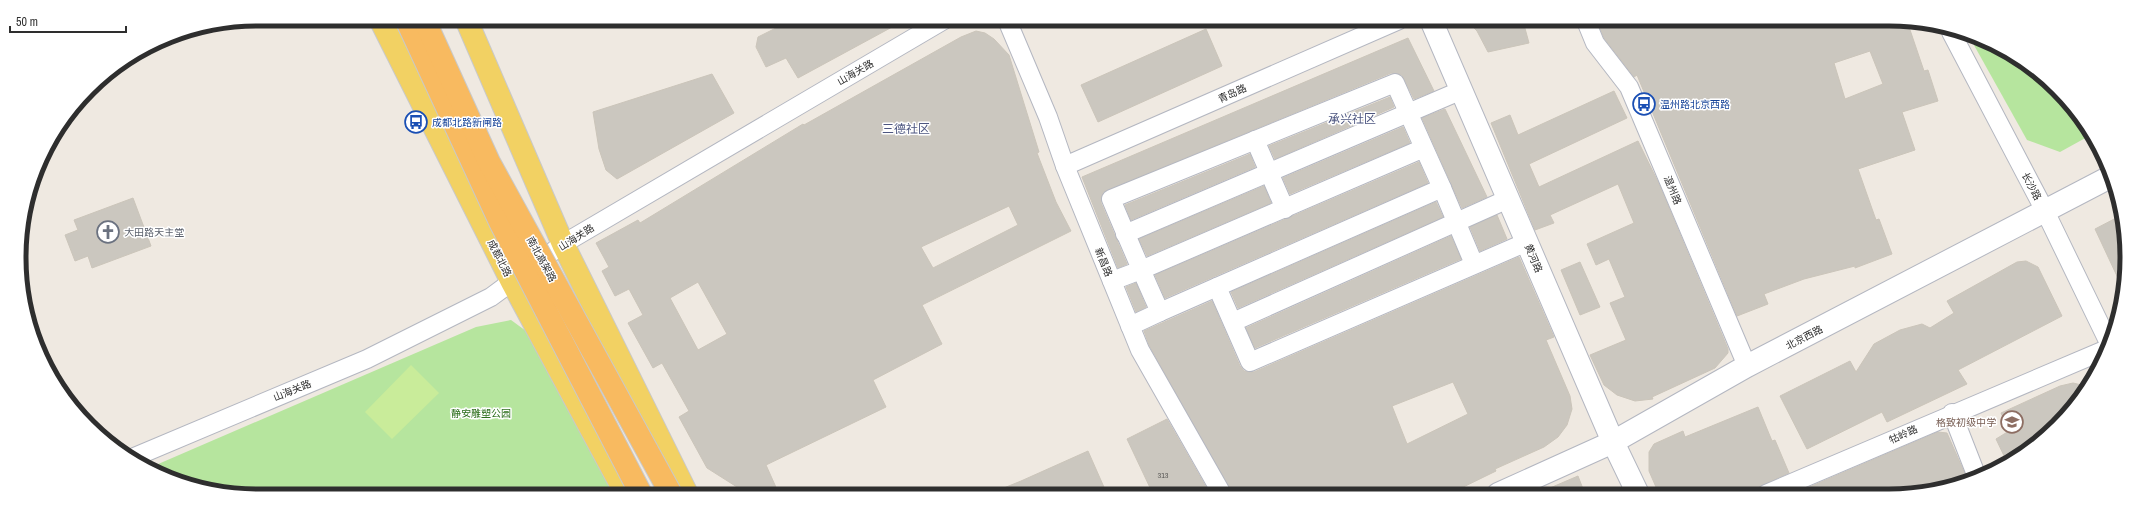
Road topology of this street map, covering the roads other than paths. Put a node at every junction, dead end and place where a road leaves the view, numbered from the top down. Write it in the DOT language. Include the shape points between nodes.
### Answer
graph roads {
  1 [pos="384,26"];
  2 [pos="409,26"];
  3 [pos="427,26"];
  4 [pos="469,26"];
  5 [pos="934,26"];
  6 [pos="1010,26"];
  7 [pos="1385,26"];
  8 [pos="1434,26"];
  9 [pos="1588,26"];
  10 [pos="1953,35"];
  11 [pos="1462,90"];
  12 [pos="1409,113"];
  13 [pos="1255,140"];
  14 [pos="1424,148"];
  15 [pos="1065,166"];
  16 [pos="1269,173"];
  17 [pos="2106,179"];
  18 [pos="1442,188"];
  19 [pos="1508,199"];
  20 [pos="1285,208"];
  21 [pos="2045,211"];
  22 [pos="1457,223"];
  23 [pos="1126,234"];
  24 [pos="1527,242"];
  25 [pos="563,244"];
  26 [pos="1474,264"];
  27 [pos="1141,270"];
  28 [pos="1112,281"];
  29 [pos="512,282"];
  30 [pos="1217,287"];
  31 [pos="1160,312"];
  32 [pos="1233,322"];
  33 [pos="1130,326"];
  34 [pos="2106,337"];
  35 [pos="2099,352"];
  36 [pos="1747,366"];
  37 [pos="1952,413"];
  38 [pos="1613,442"];
  39 [pos="138,455"];
  40 [pos="1975,472"];
  41 [pos="623,489"];
  42 [pos="638,489"];
  43 [pos="668,489"];
  44 [pos="685,489"];
  45 [pos="1219,489"];
  46 [pos="1509,489"];
  47 [pos="1636,489"];
  48 [pos="1777,489"];
  1 -- 29 [label="main road, 成都北路"];
  2 -- 42 [label="highway, 南北高架路, bridge" via="500,222"];
  3 -- 43 [label="highway, 南北高架路, bridge" via="489,162"];
  4 -- 25 [label="main road"];
  5 -- 25 [label="street, 山海关路"];
  6 -- 15 [label="street, 新昌路" via="1048,117"];
  7 -- 15 [label="street, 青岛路"];
  8 -- 11 [label="main road, 黄河路"];
  9 -- 36 [label="street, 温州路" via="1595,42 1629,87"];
  10 -- 21 [label="street, 长沙路"];
  11 -- 12 [label="street"];
  11 -- 19 [label="main road, 黄河路"];
  12 -- 13 [label="street" via="1394,83"];
  12 -- 14 [label="street"];
  12 -- 16 [label="street"];
  13 -- 16 [label="street"];
  13 -- 23 [label="street" via="1111,199"];
  14 -- 18 [label="street"];
  14 -- 20 [label="street"];
  15 -- 28 [label="street, 新昌路"];
  16 -- 20 [label="street"];
  16 -- 23 [label="street"];
  17 -- 21 [label="main road, 北京西路"];
  18 -- 22 [label="street"];
  18 -- 30 [label="street"];
  19 -- 22 [label="street"];
  19 -- 24 [label="main road, 黄河路"];
  20 -- 27 [label="street"];
  21 -- 34 [label="street, 长沙路"];
  21 -- 36 [label="main road, 北京西路"];
  22 -- 26 [label="street"];
  22 -- 32 [label="street"];
  23 -- 27 [label="street"];
  24 -- 26 [label="street"];
  24 -- 38 [label="main road, 黄河路"];
  25 -- 29 [label="street, 山海关路"];
  25 -- 44 [label="main road"];
  26 -- 32 [label="street" via="1250,362"];
  27 -- 28 [label="street"];
  27 -- 31 [label="street"];
  28 -- 33 [label="street, 新昌路"];
  29 -- 39 [label="street, 山海关路" via="491,297 367,359"];
  29 -- 41 [label="main road, 成都北路"];
  30 -- 31 [label="street"];
  30 -- 32 [label="street"];
  31 -- 33 [label="street"];
  33 -- 45 [label="street, 新昌路" via="1140,350"];
  35 -- 37 [label="street, 牯岭路"];
  36 -- 38 [label="main road, 北京西路"];
  37 -- 40 [label="street"];
  37 -- 48 [label="street, 牯岭路"];
  38 -- 46 [label="main road, 北京西路"];
  38 -- 47 [label="main road, 黄河路"];
}
